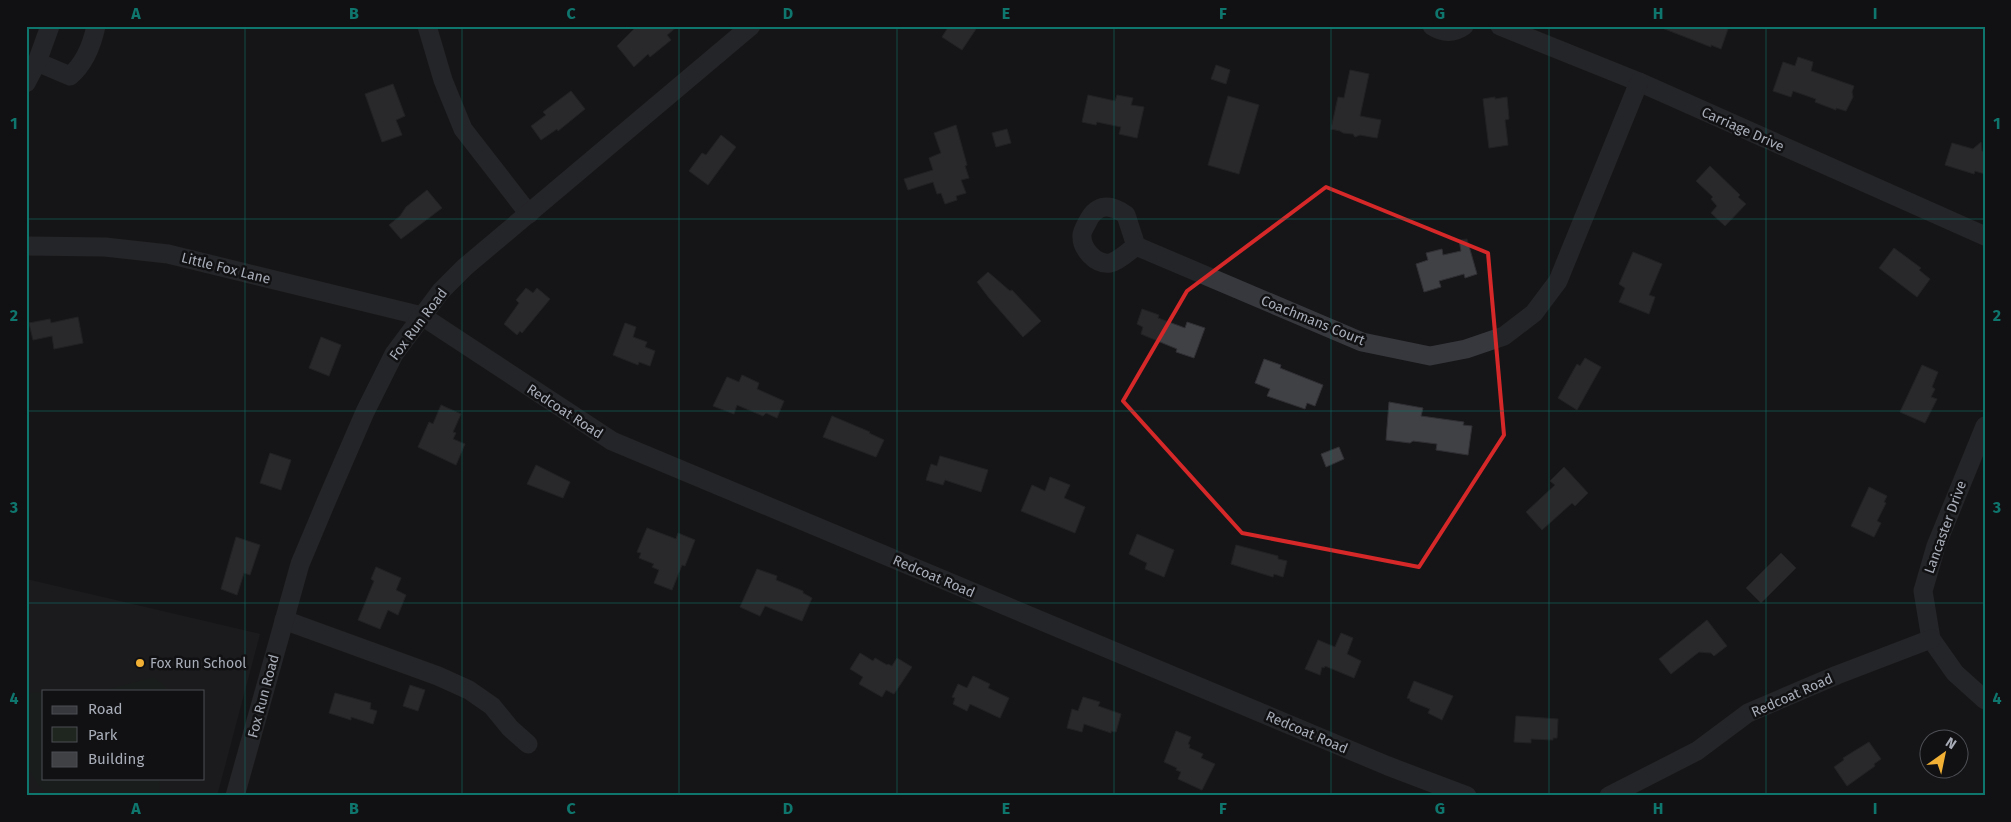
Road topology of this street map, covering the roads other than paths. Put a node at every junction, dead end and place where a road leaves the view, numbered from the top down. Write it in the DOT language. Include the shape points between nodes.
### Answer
graph roads {
  1 [pos="50,26"];
  2 [pos="96,26"];
  3 [pos="427,26"];
  4 [pos="751,26"];
  5 [pos="1432,26"];
  6 [pos="1464,26"];
  7 [pos="1500,26"];
  8 [pos="37,62"];
  9 [pos="1638,82"];
  10 [pos="26,83"];
  11 [pos="529,214"];
  12 [pos="1985,236"];
  13 [pos="26,246"];
  14 [pos="1136,246"];
  15 [pos="422,316"];
  16 [pos="1985,426"];
  17 [pos="284,620"];
  18 [pos="1930,639"];
  19 [pos="1985,700"];
  20 [pos="528,744"];
  21 [pos="235,796"];
  22 [pos="1467,796"];
  23 [pos="1608,796"];
  1 -- 8 [label="street"];
  2 -- 8 [label="street" via="80,68 70,76"];
  3 -- 11 [label="street" via="442,80 463,129"];
  4 -- 11 [label="street, Fox Run Road"];
  5 -- 6 [label="street" via="1446,32"];
  7 -- 9 [label="street, Carriage Drive"];
  8 -- 10 [label="street"];
  9 -- 12 [label="street, Carriage Drive"];
  9 -- 14 [label="street, Coachmans Court" via="1558,281 1534,313 1504,336 1466,349 1430,356 1362,342"];
  11 -- 15 [label="street, Fox Run Road" via="465,268 441,291"];
  13 -- 15 [label="street, Little Fox Lane" via="105,247 168,254"];
  15 -- 17 [label="street, Fox Run Road" via="394,354 365,412 300,564"];
  15 -- 22 [label="street, Redcoat Road" via="612,441 1388,766"];
  16 -- 18 [label="street, Lancaster Drive" via="1936,546 1923,591"];
  17 -- 20 [label="street" via="469,690 492,706"];
  17 -- 21 [label="street, Fox Run Road"];
  18 -- 19 [label="street, Lancaster Drive" via="1955,673"];
  18 -- 23 [label="street, Redcoat Road" via="1748,713 1697,751"];
}
